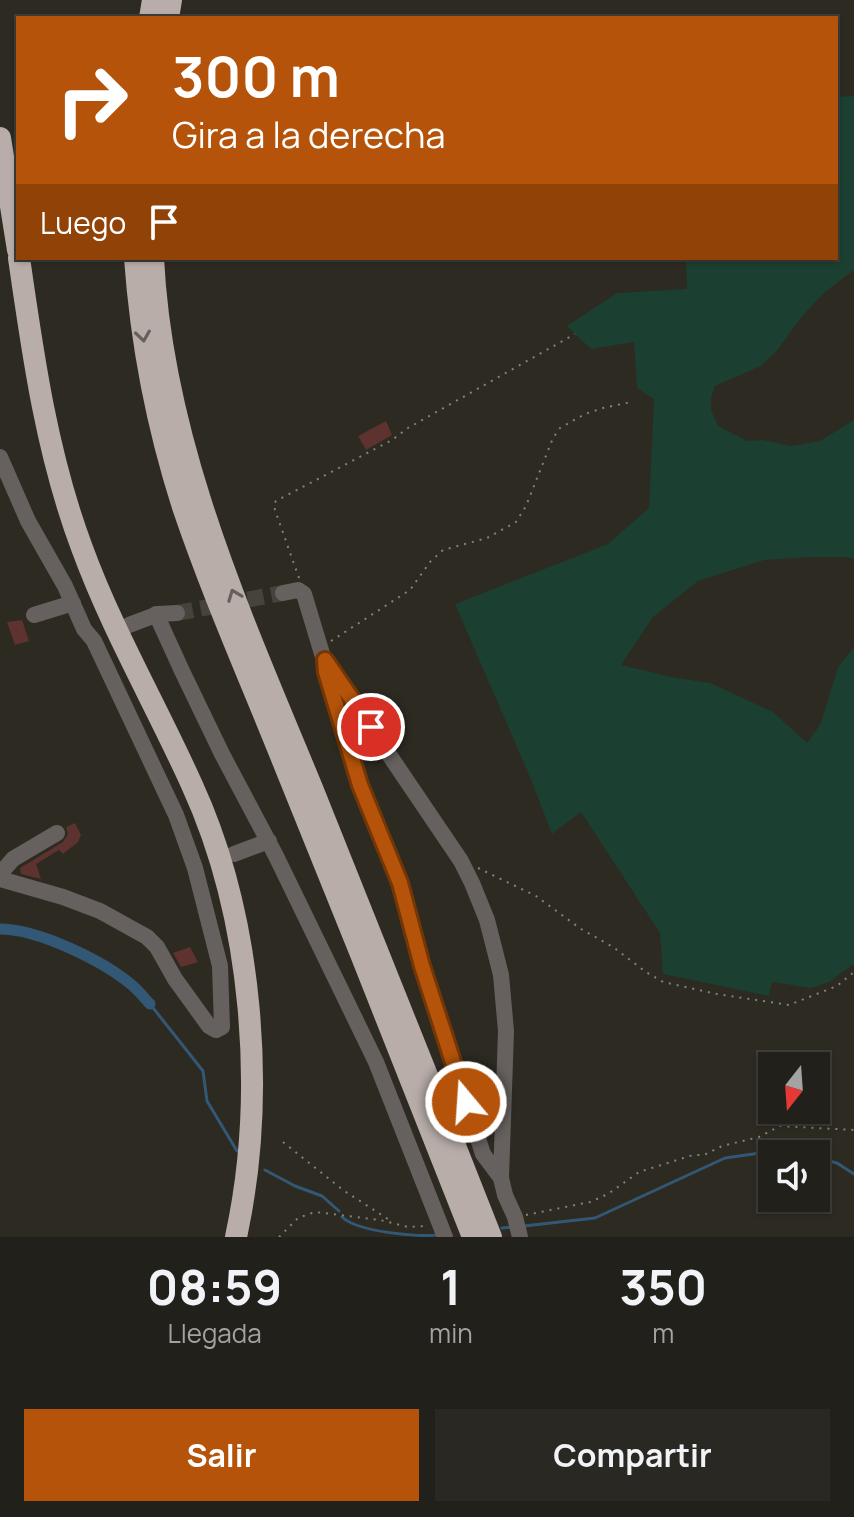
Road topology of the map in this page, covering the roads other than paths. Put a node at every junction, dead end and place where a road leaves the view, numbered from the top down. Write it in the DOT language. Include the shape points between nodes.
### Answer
graph roads {
  1 [pos="0,138"];
  2 [pos="3,175"];
  3 [pos="0,203"];
  4 [pos="16,243"];
  5 [pos="16,250"];
  6 [pos="19,260"];
  7 [pos="135,260"];
  8 [pos="153,260"];
  9 [pos="0,457"];
  10 [pos="291,591"];
  11 [pos="73,603"];
  12 [pos="177,613"];
  13 [pos="156,614"];
  14 [pos="34,615"];
  15 [pos="129,625"];
  16 [pos="323,654"];
  17 [pos="157,710"];
  18 [pos="57,833"];
  19 [pos="269,841"];
  20 [pos="234,854"];
  21 [pos="0,876"];
  22 [pos="501,1178"];
  23 [pos="473,1222"];
  24 [pos="442,1230"];
  25 [pos="236,1237"];
  26 [pos="250,1237"];
  27 [pos="491,1237"];
  28 [pos="520,1237"];
  1 -- 2 [label="highway"];
  2 -- 4 [label="highway"];
  3 -- 5 [label="street" via="4,232"];
  6 -- 17 [label="highway" via="64,494 93,577"];
  7 -- 23 [label="highway, one-way" via="145,352 183,506"];
  23 -- 8 [label="highway, one-way" via="403,1011 220,559 183,445 163,356"];
  9 -- 11 [label="street"];
  10 -- 16 [label="street" via="304,594"];
  11 -- 14 [label="street"];
  11 -- 21 [label="street" via="84,629 100,638 200,865 220,966 222,1027 209,1026 147,937 100,911"];
  12 -- 13 [label="street"];
  13 -- 15 [label="street"];
  13 -- 19 [label="street"];
  16 -- 22 [label="street" via="357,777 400,883 483,1154"];
  16 -- 22 [label="street" via="466,869 492,934 506,1031"];
  17 -- 25 [label="highway" via="212,838 241,948 251,1030 252,1108"];
  17 -- 26 [label="highway" via="179,738 216,825 250,957 260,1063"];
  18 -- 21 [label="street" via="13,859"];
  19 -- 20 [label="street"];
  19 -- 24 [label="street" via="376,1062"];
  22 -- 28 [label="street"];
  23 -- 27 [label="highway"];
}
